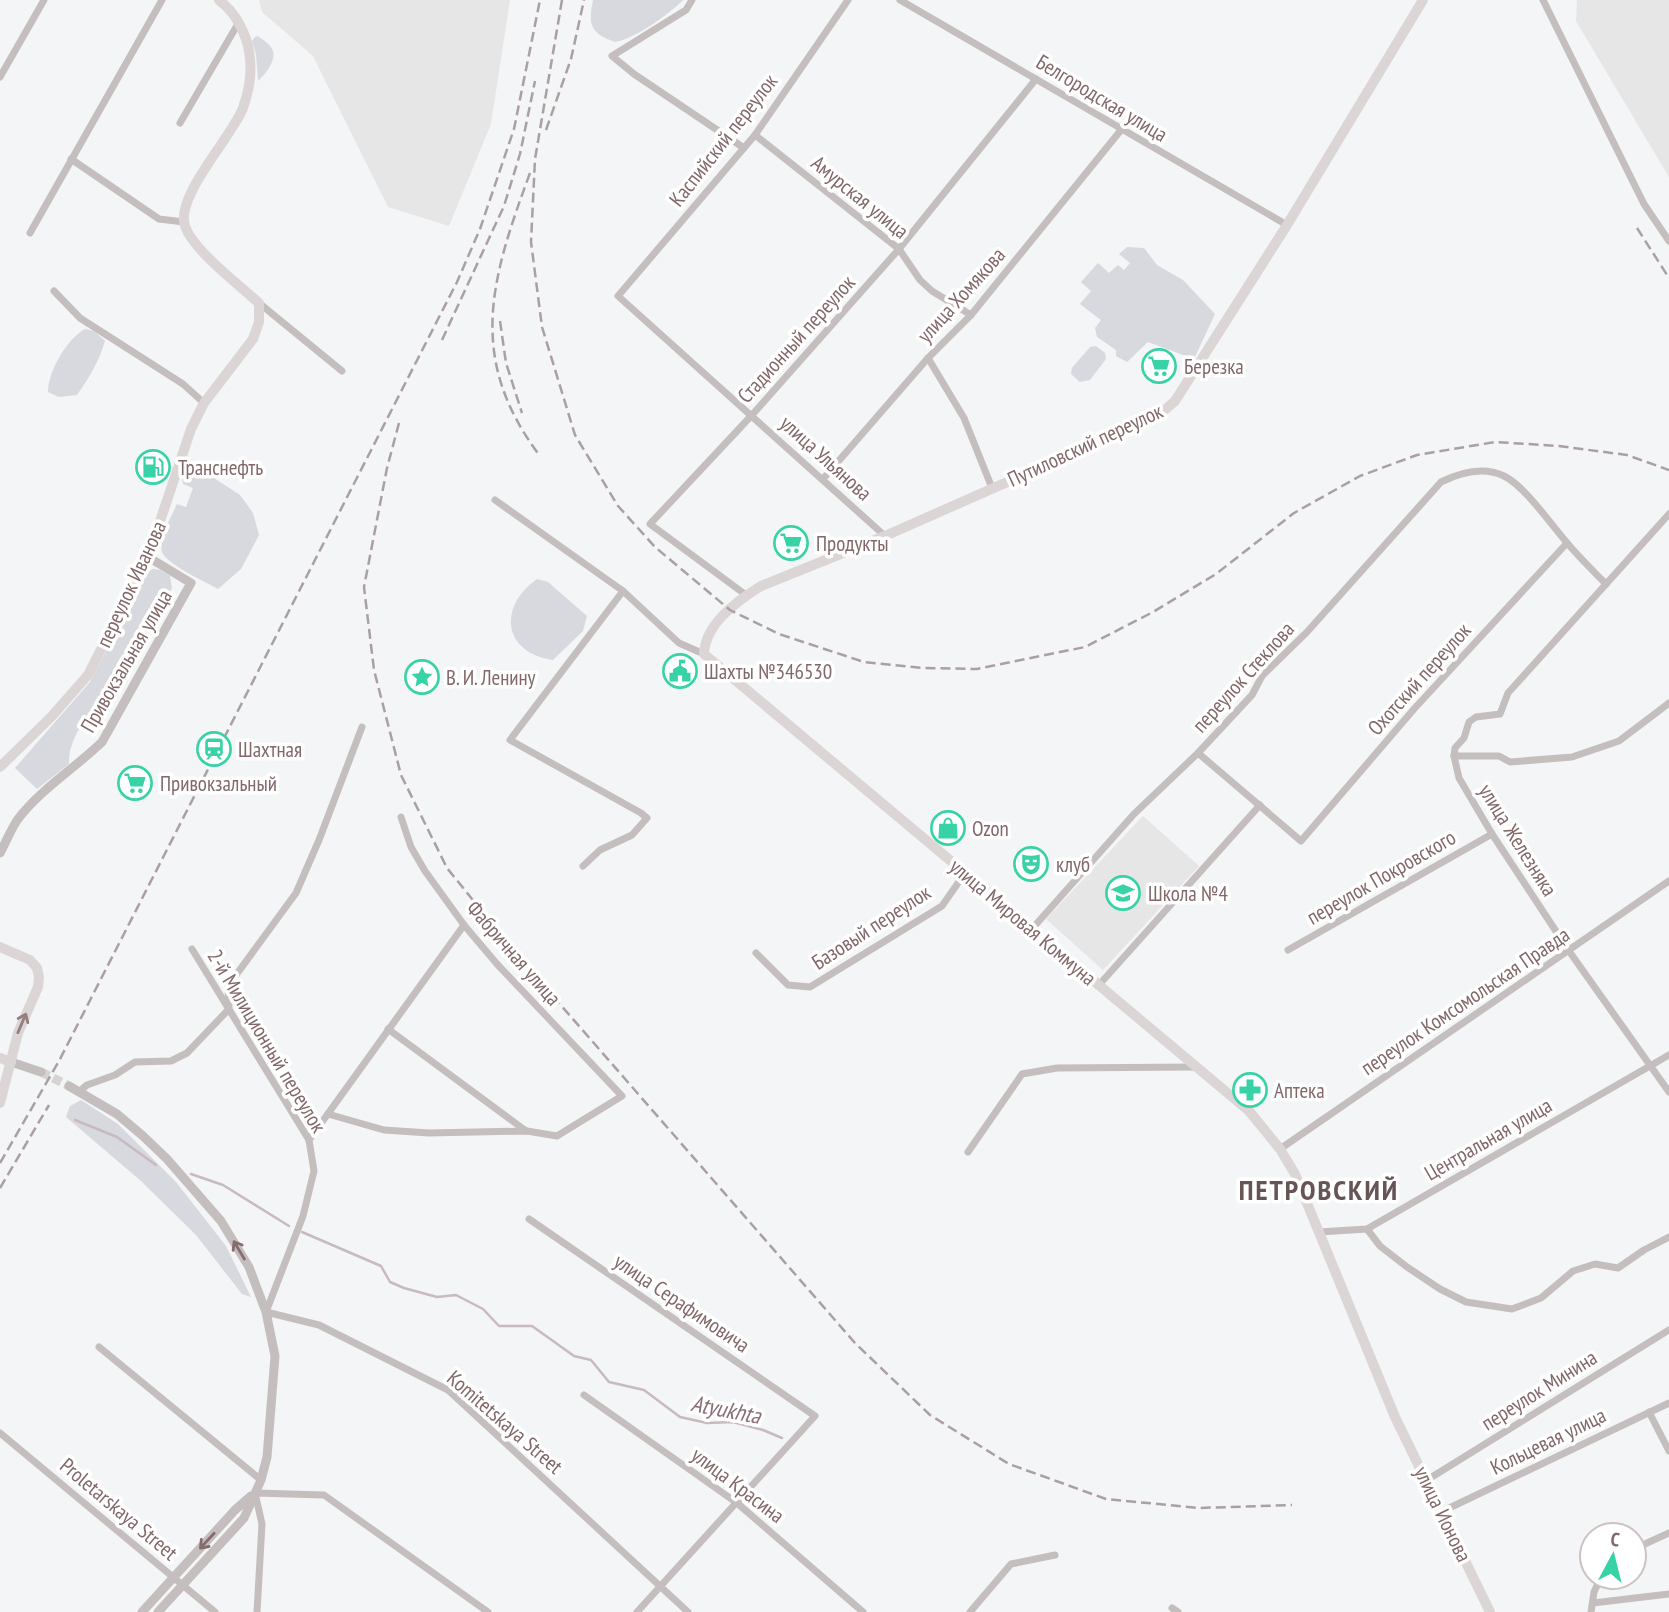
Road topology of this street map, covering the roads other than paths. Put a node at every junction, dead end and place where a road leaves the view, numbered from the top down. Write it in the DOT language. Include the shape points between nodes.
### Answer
graph roads {
  1 [pos="44,0"];
  2 [pos="162,0"];
  3 [pos="219,0"];
  4 [pos="692,0"];
  5 [pos="848,0"];
  6 [pos="900,0"];
  7 [pos="1423,0"];
  8 [pos="1543,0"];
  9 [pos="240,21"];
  10 [pos="9,61"];
  11 [pos="0,68"];
  12 [pos="0,78"];
  13 [pos="1036,79"];
  14 [pos="180,123"];
  15 [pos="1121,130"];
  16 [pos="755,135"];
  17 [pos="744,148"];
  18 [pos="71,159"];
  19 [pos="184,222"];
  20 [pos="1287,225"];
  21 [pos="30,233"];
  22 [pos="1669,241"];
  23 [pos="899,249"];
  24 [pos="54,291"];
  25 [pos="618,296"];
  26 [pos="259,303"];
  27 [pos="971,315"];
  28 [pos="928,358"];
  29 [pos="342,371"];
  30 [pos="204,403"];
  31 [pos="752,415"];
  32 [pos="822,479"];
  33 [pos="992,488"];
  34 [pos="495,500"];
  35 [pos="1669,514"];
  36 [pos="885,536"];
  37 [pos="1566,543"];
  38 [pos="148,557"];
  39 [pos="1605,584"];
  40 [pos="623,592"];
  41 [pos="746,595"];
  42 [pos="704,654"];
  43 [pos="1669,703"];
  44 [pos="362,727"];
  45 [pos="1198,753"];
  46 [pos="1454,756"];
  47 [pos="1,764"];
  48 [pos="1260,805"];
  49 [pos="401,817"];
  50 [pos="1492,834"];
  51 [pos="0,853"];
  52 [pos="583,866"];
  53 [pos="965,873"];
  54 [pos="1669,881"];
  55 [pos="464,925"];
  56 [pos="1031,930"];
  57 [pos="0,947"];
  58 [pos="192,949"];
  59 [pos="1288,950"];
  60 [pos="1569,951"];
  61 [pos="756,953"];
  62 [pos="1098,986"];
  63 [pos="229,1009"];
  64 [pos="388,1029"];
  65 [pos="1669,1055"];
  66 [pos="0,1058"];
  67 [pos="11,1062"];
  68 [pos="1650,1066"];
  69 [pos="1195,1067"];
  70 [pos="41,1072"];
  71 [pos="69,1086"];
  72 [pos="80,1091"];
  73 [pos="1669,1092"];
  74 [pos="0,1103"];
  75 [pos="328,1114"];
  76 [pos="527,1131"];
  77 [pos="309,1140"];
  78 [pos="1280,1149"];
  79 [pos="968,1152"];
  80 [pos="529,1219"];
  81 [pos="1367,1229"];
  82 [pos="1319,1232"];
  83 [pos="1669,1237"];
  84 [pos="267,1312"];
  85 [pos="1669,1330"];
  86 [pos="99,1347"];
  87 [pos="584,1395"];
  88 [pos="1669,1403"];
  89 [pos="1649,1412"];
  90 [pos="1395,1417"];
  91 [pos="0,1433"];
  92 [pos="1669,1451"];
  93 [pos="261,1480"];
  94 [pos="1427,1480"];
  95 [pos="255,1493"];
  96 [pos="737,1503"];
  97 [pos="1443,1511"];
  98 [pos="1669,1533"];
  99 [pos="1648,1543"];
  100 [pos="1055,1555"];
  101 [pos="173,1577"];
  102 [pos="182,1585"];
  103 [pos="662,1586"];
  104 [pos="1594,1591"];
  105 [pos="1669,1594"];
  106 [pos="1593,1603"];
  107 [pos="142,1612"];
  108 [pos="158,1612"];
  109 [pos="215,1612"];
  110 [pos="257,1612"];
  111 [pos="488,1612"];
  112 [pos="637,1612"];
  113 [pos="688,1612"];
  114 [pos="863,1612"];
  115 [pos="970,1612"];
  116 [pos="1490,1612"];
  117 [pos="1591,1612"];
  1 -- 10 [label="street"];
  2 -- 18 [label="street"];
  3 -- 9 [label="main road"];
  4 -- 17 [label="street" via="686,10 612,56"];
  5 -- 16 [label="street, Каспийский переулок"];
  6 -- 13 [label="street, Белгородская улица"];
  7 -- 20 [label="main road, Путиловский переулок"];
  8 -- 22 [label="street" via="1643,204"];
  9 -- 14 [label="street"];
  9 -- 19 [label="main road" via="249,48 251,76 243,109 188,198"];
  10 -- 11 [label="street"];
  10 -- 12 [label="street"];
  13 -- 15 [label="street, Белгородская улица"];
  13 -- 23 [label="street, Стадионный переулок"];
  15 -- 20 [label="street, Белгородская улица"];
  15 -- 27 [label="street, улица Хомякова"];
  16 -- 17 [label="street, Каспийский переулок"];
  16 -- 23 [label="street, Амурская улица"];
  17 -- 25 [label="street, Каспийский переулок"];
  18 -- 19 [label="street" via="159,219"];
  18 -- 21 [label="street"];
  19 -- 26 [label="main road" via="190,239"];
  20 -- 33 [label="main road, Путиловский переулок" via="1175,401 1159,415"];
  23 -- 27 [label="street, Амурская улица" via="932,291"];
  23 -- 31 [label="street, Стадионный переулок"];
  24 -- 30 [label="street" via="80,318 183,384"];
  25 -- 31 [label="street, улица Ульянова"];
  26 -- 29 [label="street"];
  26 -- 30 [label="main road, переулок Иванова" via="253,339"];
  27 -- 28 [label="street, улица Хомякова"];
  28 -- 32 [label="street, улица Хомякова"];
  28 -- 33 [label="street" via="964,418"];
  30 -- 38 [label="main road, переулок Иванова" via="185,445"];
  31 -- 32 [label="street, улица Ульянова"];
  31 -- 41 [label="street, Стадионный переулок" via="650,524"];
  32 -- 36 [label="street, улица Ульянова"];
  33 -- 36 [label="main road, Путиловский переулок"];
  34 -- 40 [label="street, улица Мировая Коммуна"];
  35 -- 39 [label="street"];
  36 -- 41 [label="main road, Путиловский переулок"];
  37 -- 39 [label="street"];
  37 -- 45 [label="street, переулок Стеклова" via="1507,477 1491,471 1457,474 1441,482 1262,676 1252,695"];
  37 -- 48 [label="street, Охотский переулок" via="1301,841"];
  38 -- 47 [label="main road, переулок Иванова" via="88,675"];
  38 -- 51 [label="street, Привокзальная улица" via="191,583 102,742 17,820"];
  39 -- 46 [label="street" via="1507,694 1500,714 1469,722"];
  40 -- 42 [label="street, улица Мировая Коммуна" via="679,643"];
  40 -- 52 [label="street" via="510,740 647,818 632,835 600,850"];
  41 -- 42 [label="main road, Путиловский переулок" via="710,630"];
  42 -- 53 [label="main road, улица Мировая Коммуна"];
  43 -- 46 [label="street" via="1619,741 1572,757 1510,762 1499,756"];
  44 -- 63 [label="street" via="296,893 228,986"];
  45 -- 48 [label="street"];
  45 -- 56 [label="street, переулок Стеклова" via="1135,814"];
  46 -- 50 [label="street, улица Железняка" via="1459,778"];
  48 -- 62 [label="street"];
  49 -- 55 [label="street, Фабричная улица" via="425,872"];
  50 -- 59 [label="street, переулок Покровского"];
  50 -- 60 [label="street, улица Железняка"];
  53 -- 56 [label="main road, улица Мировая Коммуна"];
  53 -- 61 [label="street, Базовый переулок" via="942,906 810,987 788,985"];
  54 -- 60 [label="street, переулок Комсомольская Правда"];
  55 -- 64 [label="street"];
  55 -- 76 [label="street, Фабричная улица" via="622,1096 557,1136"];
  56 -- 62 [label="main road, улица Мировая Коммуна"];
  67 -- 57 [label="main road, one-way" via="38,986 37,968 30,960"];
  58 -- 63 [label="street, 2-й Милиционный переулок"];
  60 -- 68 [label="street, улица Железняка"];
  60 -- 78 [label="street, переулок Комсомольская Правда"];
  62 -- 69 [label="main road, улица Мировая Коммуна"];
  63 -- 72 [label="street" via="187,1052 171,1061 135,1062"];
  63 -- 77 [label="street, 2-й Милиционный переулок"];
  64 -- 75 [label="street"];
  64 -- 76 [label="street"];
  65 -- 68 [label="street, Центральная улица"];
  66 -- 67 [label="main road"];
  67 -- 70 [label="street"];
  67 -- 74 [label="main road"];
  68 -- 73 [label="street, улица Железняка"];
  68 -- 81 [label="street, Центральная улица"];
  69 -- 78 [label="main road, улица Мировая Коммуна" via="1249,1111"];
  69 -- 79 [label="street" via="1057,1068 1022,1074"];
  71 -- 72 [label="street"];
  84 -- 72 [label="street, one-way" via="249,1266 221,1221 143,1136"];
  75 -- 76 [label="street" via="383,1130"];
  75 -- 77 [label="street"];
  77 -- 84 [label="street, 2-й Милиционный переулок" via="314,1171 303,1216"];
  78 -- 82 [label="main road, улица Мировая Коммуна"];
  80 -- 96 [label="street, улица Серафимовича" via="815,1416"];
  81 -- 82 [label="street, Центральная улица"];
  81 -- 83 [label="street" via="1380,1245 1440,1289 1466,1302 1512,1309 1541,1298 1573,1270 1595,1264 1618,1268"];
  82 -- 90 [label="main road, улица Мировая Коммуна"];
  84 -- 93 [label="street" via="275,1356"];
  84 -- 103 [label="street, Komitetskaya Street" via="319,1325 448,1390"];
  85 -- 94 [label="street, переулок Минина"];
  86 -- 93 [label="street"];
  87 -- 96 [label="street, улица Красина"];
  88 -- 89 [label="street, Кольцевая улица"];
  89 -- 92 [label="street"];
  89 -- 97 [label="street, Кольцевая улица"];
  90 -- 94 [label="main road, улица Ионова"];
  91 -- 101 [label="street, Proletarskaya Street"];
  93 -- 95 [label="street"];
  94 -- 97 [label="main road, улица Ионова"];
  95 -- 101 [label="street, one-way"];
  95 -- 102 [label="street" via="244,1518"];
  95 -- 110 [label="street" via="262,1524"];
  95 -- 111 [label="street" via="324,1495"];
  96 -- 103 [label="street"];
  96 -- 114 [label="street, улица Красина"];
  97 -- 116 [label="main road, улица Ионова"];
  98 -- 99 [label="street"];
  100 -- 115 [label="street" via="1011,1564"];
  101 -- 102 [label="street, Proletarskaya Street"];
  101 -- 107 [label="street"];
  102 -- 108 [label="street"];
  102 -- 109 [label="street, Proletarskaya Street"];
  103 -- 112 [label="street"];
  103 -- 113 [label="street, Komitetskaya Street"];
  104 -- 106 [label="street"];
  105 -- 106 [label="street"];
  106 -- 117 [label="street"];
}
